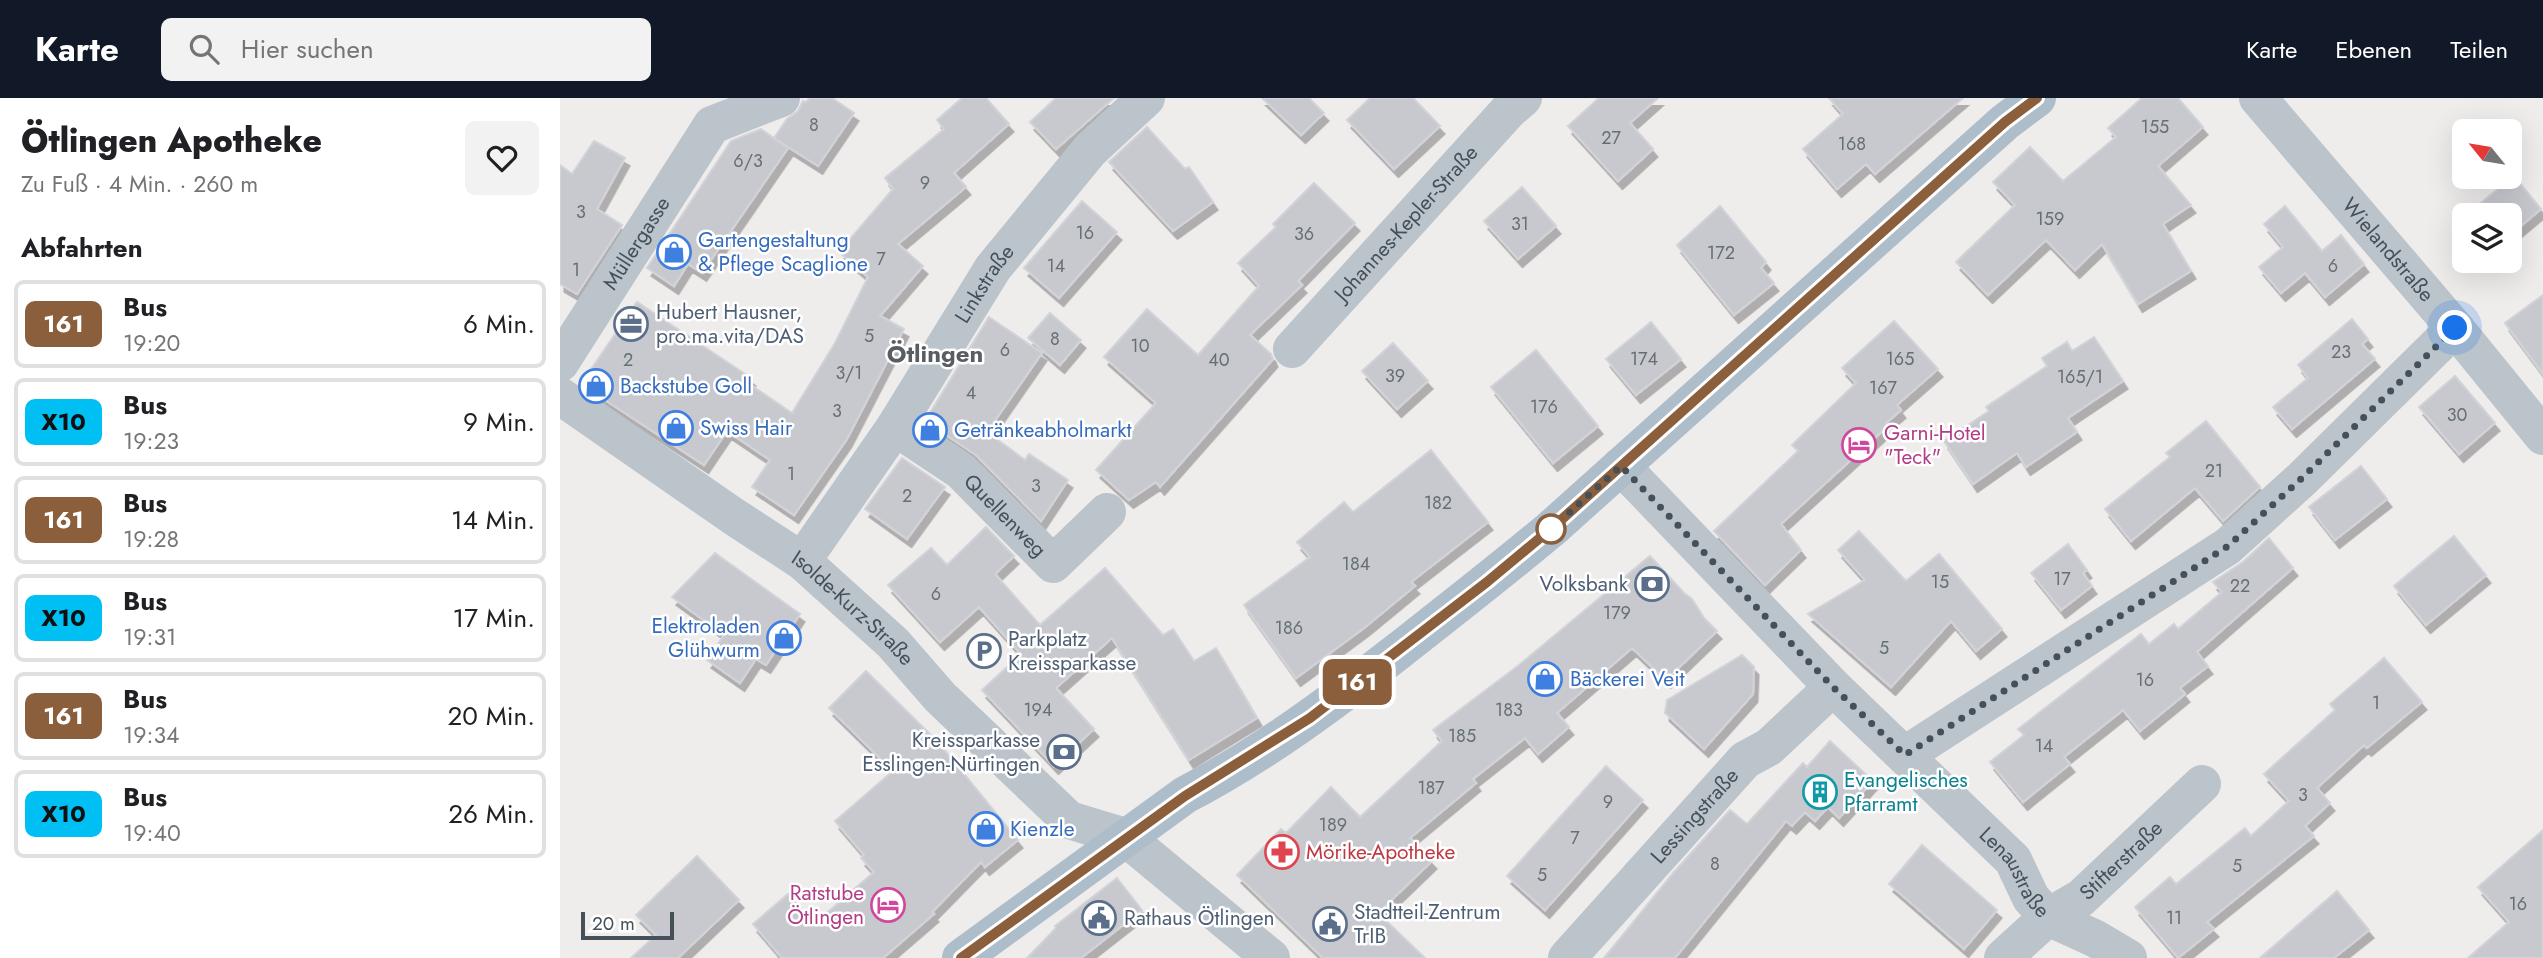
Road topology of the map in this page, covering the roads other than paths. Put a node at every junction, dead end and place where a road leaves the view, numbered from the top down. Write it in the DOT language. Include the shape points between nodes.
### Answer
graph roads {
  1 [pos="781,98"];
  2 [pos="1146,98"];
  3 [pos="1522,98"];
  4 [pos="2037,98"];
  5 [pos="2258,98"];
  6 [pos="705,112"];
  7 [pos="2455,328"];
  8 [pos="1292,349"];
  9 [pos="560,363"];
  10 [pos="560,396"];
  11 [pos="895,427"];
  12 [pos="2543,436"];
  13 [pos="1621,466"];
  14 [pos="1107,512"];
  15 [pos="802,561"];
  16 [pos="1833,687"];
  17 [pos="1905,755"];
  18 [pos="2202,784"];
  19 [pos="1125,837"];
  20 [pos="2048,917"];
  21 [pos="961,958"];
  22 [pos="1271,958"];
  23 [pos="1567,958"];
  24 [pos="2003,958"];
  25 [pos="2128,958"];
  1 -- 6 [label="street, Müllergasse"];
  2 -- 11 [label="street, Linkstraße" via="1090,150 993,268"];
  3 -- 8 [label="street, Johannes-Kepler-Straße"];
  4 -- 13 [label="main road"];
  5 -- 7 [label="street, Wielandstraße"];
  6 -- 9 [label="street, Müllergasse"];
  7 -- 12 [label="street, Wielandstraße"];
  7 -- 17 [label="street" via="2228,546"];
  10 -- 15 [label="street, Isolde-Kurz-Straße"];
  11 -- 14 [label="street, Quellenweg" via="961,471 1053,564"];
  11 -- 15 [label="street, Linkstraße"];
  13 -- 16 [label="street, Lenaustraße"];
  13 -- 19 [label="main road" via="1536,541 1310,718"];
  15 -- 19 [label="street, Isolde-Kurz-Straße" via="892,643 940,697 1069,820"];
  16 -- 17 [label="street, Lenaustraße"];
  16 -- 23 [label="street, Lessingstraße" via="1769,747 1745,760"];
  17 -- 20 [label="street, Lenaustraße" via="2013,860 2031,898"];
  18 -- 20 [label="street, Stifterstraße" via="2081,898"];
  19 -- 21 [label="main road"];
  19 -- 22 [label="street"];
  20 -- 24 [label="street, Stifterstraße"];
  20 -- 25 [label="street, Lenaustraße"];
}
